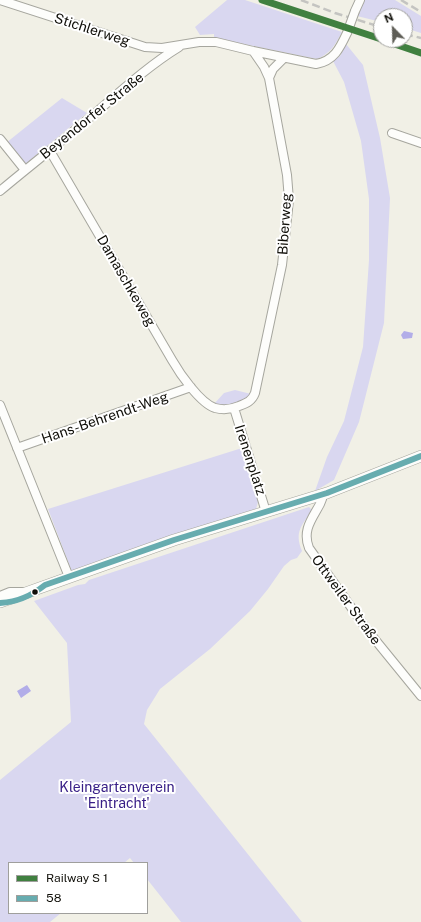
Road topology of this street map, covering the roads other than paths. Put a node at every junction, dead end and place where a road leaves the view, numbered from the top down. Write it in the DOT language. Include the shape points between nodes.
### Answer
graph roads {
  1 [pos="0,0"];
  2 [pos="360,0"];
  3 [pos="185,44"];
  4 [pos="253,51"];
  5 [pos="284,58"];
  6 [pos="268,78"];
  7 [pos="392,133"];
  8 [pos="0,139"];
  9 [pos="421,143"];
  10 [pos="50,151"];
  11 [pos="25,170"];
  12 [pos="0,191"];
  13 [pos="261,370"];
  14 [pos="191,387"];
  15 [pos="0,405"];
  16 [pos="210,405"];
  17 [pos="234,408"];
  18 [pos="18,448"];
  19 [pos="421,456"];
  20 [pos="321,495"];
  21 [pos="266,512"];
  22 [pos="69,577"];
  23 [pos="45,586"];
  24 [pos="31,591"];
  25 [pos="0,596"];
  26 [pos="0,602"];
  27 [pos="421,696"];
  1 -- 3 [label="street, Stichlerweg" via="140,46 162,48"];
  2 -- 5 [label="street, Stichlerweg, bridge" via="338,51 332,58 325,62 312,63"];
  3 -- 4 [label="street, Stichlerweg" via="216,42"];
  3 -- 10 [label="street, Beyendorfer Straße" via="165,56"];
  4 -- 5 [label="street, Stichlerweg"];
  4 -- 6 [label="street, Biberweg"];
  5 -- 6 [label="street"];
  6 -- 13 [label="street, Biberweg" via="287,175 289,200 282,266"];
  7 -- 9 [label="street"];
  8 -- 11 [label="street"];
  10 -- 11 [label="street, Beyendorfer Straße"];
  10 -- 14 [label="street, Damaschkeweg" via="172,360"];
  11 -- 12 [label="street, Beyendorfer Straße"];
  13 -- 17 [label="street, Irenenplatz" via="253,397 247,403"];
  14 -- 16 [label="street, Damaschkeweg"];
  14 -- 18 [label="street, Hans-Behrendt-Weg"];
  15 -- 18 [label="street"];
  16 -- 17 [label="street, Irenenplatz" via="222,409"];
  17 -- 21 [label="street, Irenenplatz"];
  18 -- 22 [label="street"];
  19 -- 20 [label="main road"];
  20 -- 21 [label="main road"];
  20 -- 27 [label="street, Ottweiler Straße" via="320,504 306,532 309,548 368,631"];
  21 -- 22 [label="main road" via="174,540"];
  22 -- 23 [label="main road"];
  23 -- 24 [label="main road"];
  23 -- 26 [label="street" via="30,596 12,603"];
  24 -- 25 [label="street" via="10,592"];
  24 -- 26 [label="main road"];
}
